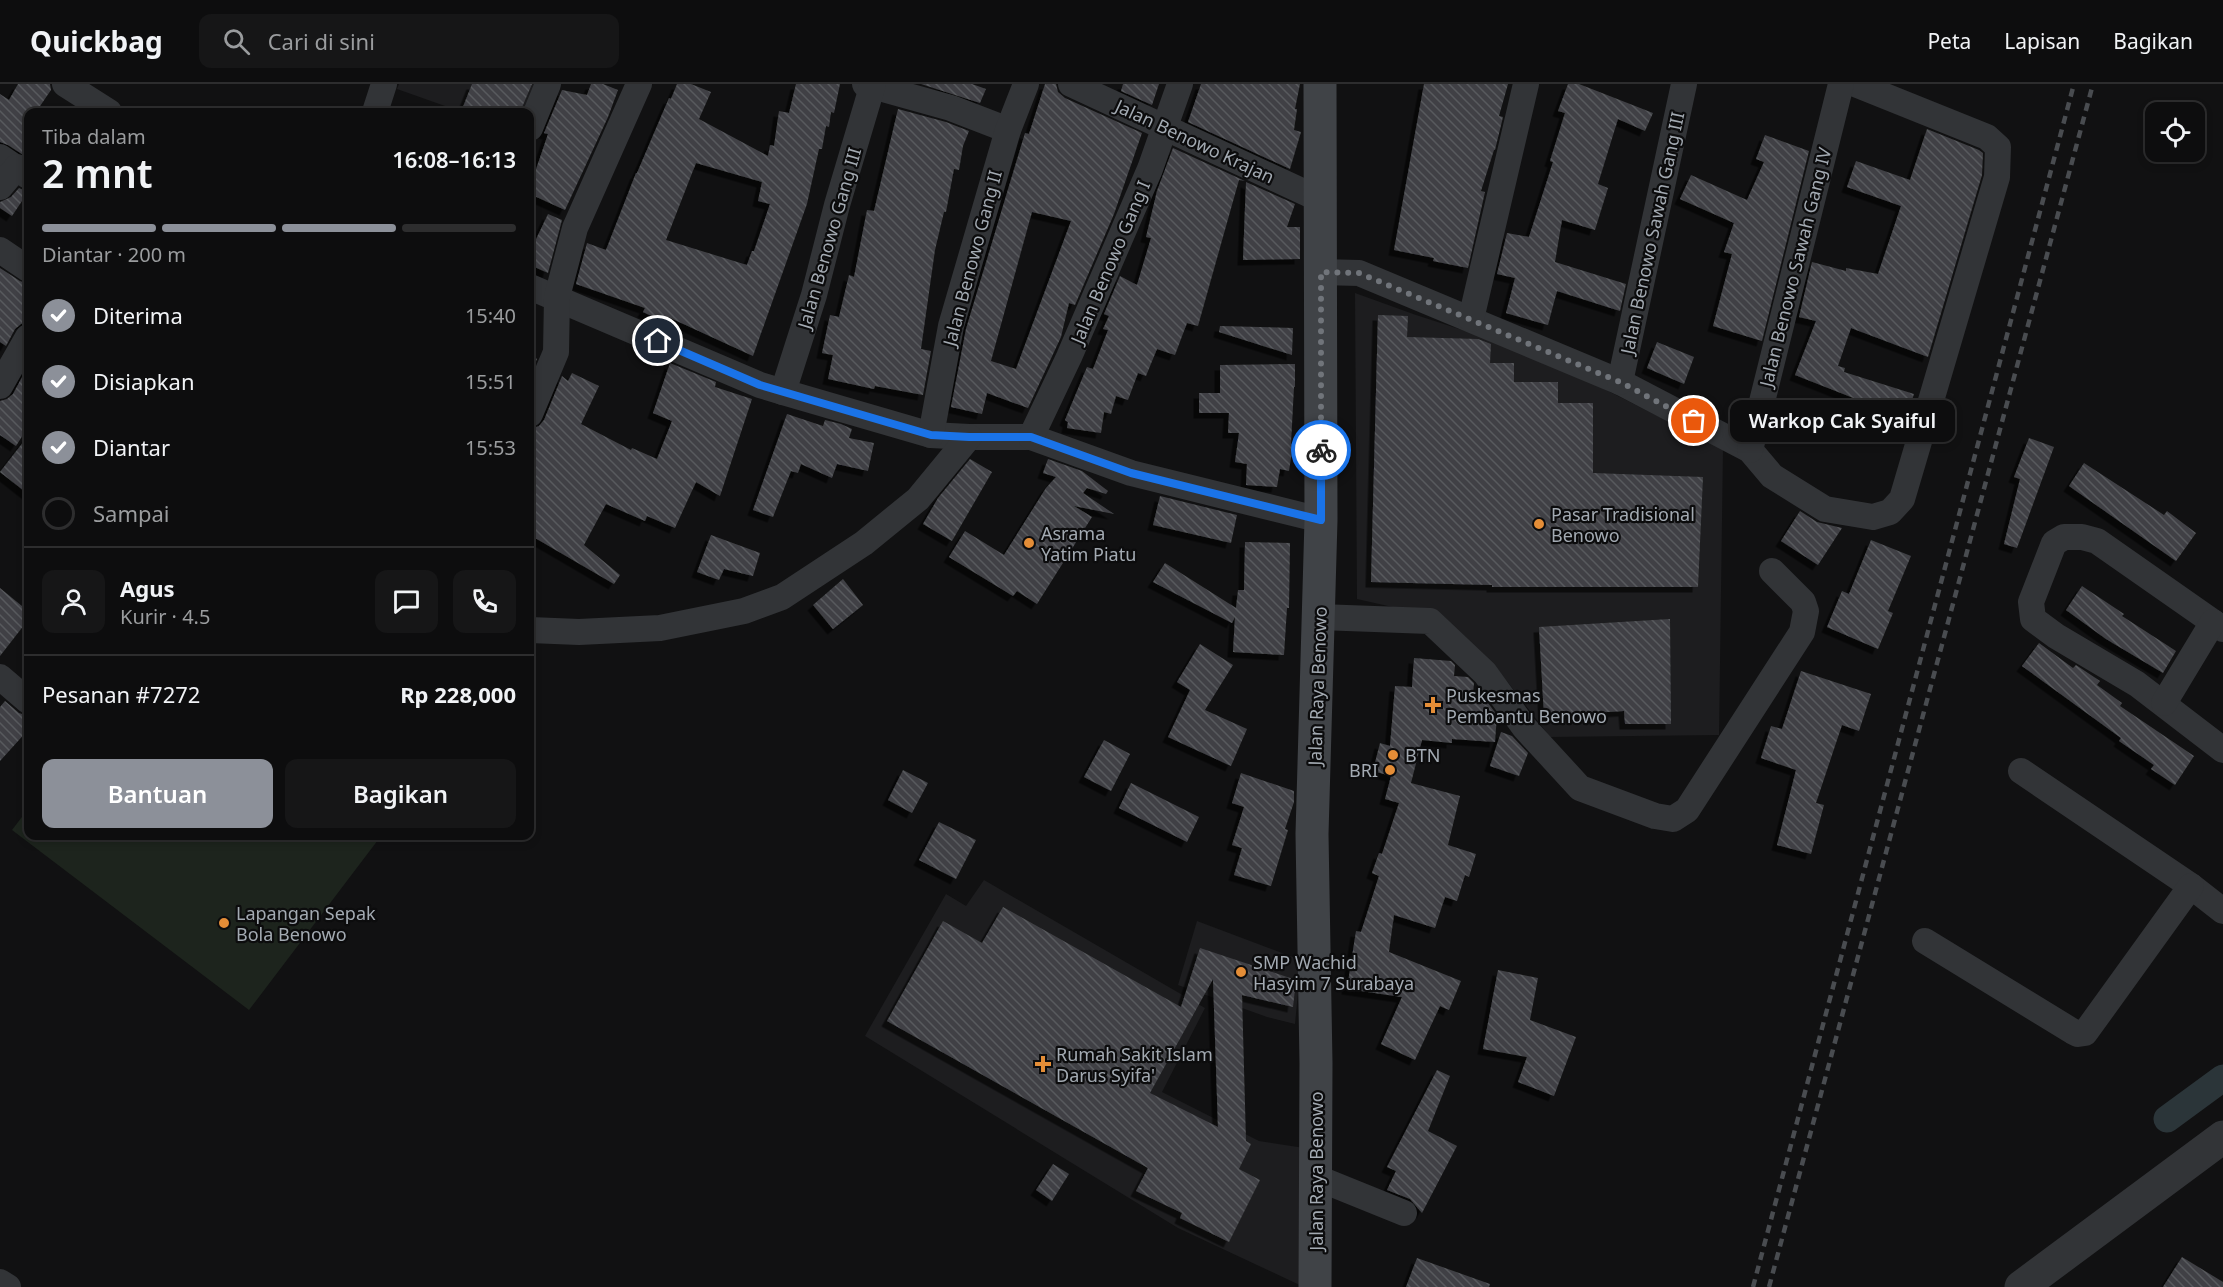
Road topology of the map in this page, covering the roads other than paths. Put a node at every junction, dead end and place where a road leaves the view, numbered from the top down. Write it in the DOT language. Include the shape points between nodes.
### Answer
graph roads {
  1 [pos="65,84"];
  2 [pos="384,84"];
  3 [pos="548,84"];
  4 [pos="639,84"];
  5 [pos="1026,84"];
  6 [pos="1071,84"];
  7 [pos="1180,84"];
  8 [pos="1320,84"];
  9 [pos="1526,84"];
  10 [pos="1684,84"];
  11 [pos="1841,84"];
  12 [pos="1855,84"];
  13 [pos="870,85"];
  14 [pos="103,108"];
  15 [pos="376,108"];
  16 [pos="534,118"];
  17 [pos="1165,126"];
  18 [pos="1008,130"];
  19 [pos="15,166"];
  20 [pos="0,187"];
  21 [pos="1319,199"];
  22 [pos="0,250"];
  23 [pos="24,266"];
  24 [pos="1321,272"];
  25 [pos="534,289"];
  26 [pos="556,297"];
  27 [pos="1471,320"];
  28 [pos="24,344"];
  29 [pos="1620,382"];
  30 [pos="0,386"];
  31 [pos="783,392"];
  32 [pos="534,404"];
  33 [pos="931,435"];
  34 [pos="969,437"];
  35 [pos="1031,437"];
  36 [pos="1750,450"];
  37 [pos="1321,520"];
  38 [pos="1772,571"];
  39 [pos="1319,617"];
  40 [pos="2218,626"];
  41 [pos="534,630"];
  42 [pos="0,677"];
  43 [pos="24,698"];
  44 [pos="2164,703"];
  45 [pos="2223,750"];
  46 [pos="2021,771"];
  47 [pos="2191,886"];
  48 [pos="2223,910"];
  49 [pos="1925,941"];
  50 [pos="2223,1137"];
  51 [pos="1316,1177"];
  52 [pos="1404,1213"];
  53 [pos="0,1282"];
  54 [pos="8,1287"];
  55 [pos="1315,1287"];
  56 [pos="2021,1287"];
  1 -- 14 [label="street"];
  2 -- 15 [label="street"];
  3 -- 16 [label="street"];
  4 -- 26 [label="street" via="575,228"];
  5 -- 18 [label="street, Jalan Benowo Gang II"];
  6 -- 17 [label="street, Jalan Benowo Krajan"];
  7 -- 17 [label="street, Jalan Benowo Gang I"];
  8 -- 21 [label="main road, Jalan Raya Benowo"];
  9 -- 27 [label="street"];
  10 -- 29 [label="street, Jalan Benowo Sawah Gang III"];
  11 -- 36 [label="street, Jalan Benowo Sawah Gang IV"];
  12 -- 36 [label="street" via="1987,137 1998,147 1997,177 1902,499 1890,512 1873,518 1825,508 1772,476"];
  13 -- 18 [label="street" via="951,108"];
  13 -- 31 [label="street, Jalan Benowo Gang III" via="814,295"];
  17 -- 21 [label="street, Jalan Benowo Krajan"];
  17 -- 35 [label="street, Jalan Benowo Gang I" via="1150,170"];
  18 -- 33 [label="street, Jalan Benowo Gang II" via="951,326"];
  19 -- 20 [label="street"];
  21 -- 24 [label="main road, Jalan Raya Benowo"];
  22 -- 23 [label="street"];
  24 -- 27 [label="street" via="1359,273"];
  24 -- 37 [label="main road, Jalan Raya Benowo"];
  25 -- 26 [label="street"];
  26 -- 31 [label="street"];
  26 -- 32 [label="street" via="556,352"];
  27 -- 29 [label="street"];
  28 -- 30 [label="street"];
  29 -- 36 [label="street"];
  31 -- 33 [label="street"];
  33 -- 34 [label="street"];
  34 -- 35 [label="street"];
  34 -- 41 [label="street" via="918,499 864,543 782,597 744,611 660,628"];
  35 -- 37 [label="street" via="1131,473"];
  37 -- 39 [label="main road, Jalan Raya Benowo"];
  38 -- 39 [label="street" via="1803,602 1806,611 1802,632 1687,810 1673,819 1580,788 1524,727 1485,673 1430,621"];
  39 -- 51 [label="main road, Jalan Raya Benowo" via="1312,834"];
  40 -- 44 [label="street"];
  40 -- 44 [label="street" via="2097,541 2064,537 2054,543 2031,602 2033,620"];
  42 -- 43 [label="street"];
  44 -- 45 [label="street"];
  46 -- 47 [label="street"];
  47 -- 48 [label="street"];
  47 -- 49 [label="street" via="2085,1033 2072,1032"];
  50 -- 56 [label="street"];
  51 -- 52 [label="street"];
  51 -- 55 [label="main road, Jalan Raya Benowo"];
  53 -- 54 [label="street"];
}
